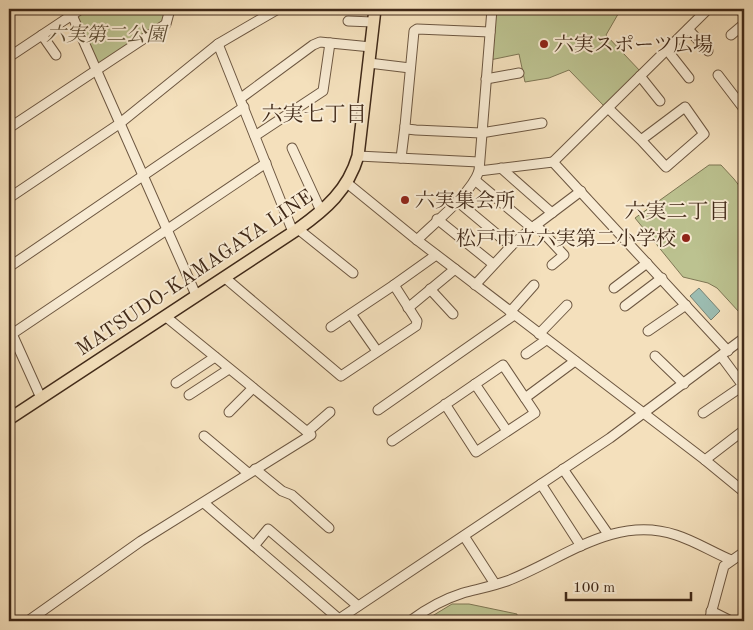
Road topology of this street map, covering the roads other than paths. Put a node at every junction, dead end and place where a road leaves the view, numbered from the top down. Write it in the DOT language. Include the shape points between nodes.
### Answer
graph roads {
  1 [pos="81,9"];
  2 [pos="170,9"];
  3 [pos="278,9"];
  4 [pos="375,9"];
  5 [pos="492,9"];
  6 [pos="708,9"];
  7 [pos="739,9"];
  8 [pos="72,14"];
  9 [pos="744,14"];
  10 [pos="348,21"];
  11 [pos="373,22"];
  12 [pos="744,24"];
  13 [pos="688,28"];
  14 [pos="490,32"];
  15 [pos="42,34"];
  16 [pos="731,35"];
  17 [pos="330,43"];
  18 [pos="218,44"];
  19 [pos="370,47"];
  20 [pos="668,50"];
  21 [pos="708,52"];
  22 [pos="56,55"];
  23 [pos="9,57"];
  24 [pos="369,63"];
  25 [pos="410,68"];
  26 [pos="96,70"];
  27 [pos="519,73"];
  28 [pos="718,75"];
  29 [pos="640,76"];
  30 [pos="690,78"];
  31 [pos="486,79"];
  32 [pos="740,95"];
  33 [pos="241,98"];
  34 [pos="660,101"];
  35 [pos="244,107"];
  36 [pos="608,108"];
  37 [pos="744,108"];
  38 [pos="542,122"];
  39 [pos="119,124"];
  40 [pos="405,126"];
  41 [pos="9,128"];
  42 [pos="481,133"];
  43 [pos="255,136"];
  44 [pos="641,140"];
  45 [pos="292,148"];
  46 [pos="358,156"];
  47 [pos="401,158"];
  48 [pos="266,162"];
  49 [pos="479,162"];
  50 [pos="553,162"];
  51 [pos="501,168"];
  52 [pos="479,172"];
  53 [pos="143,176"];
  54 [pos="476,181"];
  55 [pos="347,183"];
  56 [pos="581,191"];
  57 [pos="9,198"];
  58 [pos="457,201"];
  59 [pos="321,211"];
  60 [pos="552,213"];
  61 [pos="437,219"];
  62 [pos="534,227"];
  63 [pos="166,230"];
  64 [pos="295,231"];
  65 [pos="416,240"];
  66 [pos="511,246"];
  67 [pos="436,255"];
  68 [pos="648,263"];
  69 [pos="492,264"];
  70 [pos="552,265"];
  71 [pos="9,267"];
  72 [pos="455,269"];
  73 [pos="353,273"];
  74 [pos="224,277"];
  75 [pos="662,278"];
  76 [pos="475,284"];
  77 [pos="534,285"];
  78 [pos="394,286"];
  79 [pos="614,288"];
  80 [pos="430,289"];
  81 [pos="196,295"];
  82 [pos="567,305"];
  83 [pos="686,305"];
  84 [pos="625,306"];
  85 [pos="408,308"];
  86 [pos="512,313"];
  87 [pos="351,314"];
  88 [pos="453,314"];
  89 [pos="165,316"];
  90 [pos="331,327"];
  91 [pos="10,330"];
  92 [pos="648,331"];
  93 [pos="542,337"];
  94 [pos="744,338"];
  95 [pos="377,351"];
  96 [pos="724,353"];
  97 [pos="526,354"];
  98 [pos="655,356"];
  99 [pos="215,357"];
  100 [pos="575,361"];
  101 [pos="229,368"];
  102 [pos="176,383"];
  103 [pos="475,384"];
  104 [pos="684,384"];
  105 [pos="744,386"];
  106 [pos="253,388"];
  107 [pos="189,395"];
  108 [pos="41,398"];
  109 [pos="525,398"];
  110 [pos="445,404"];
  111 [pos="378,410"];
  112 [pos="229,412"];
  113 [pos="330,412"];
  114 [pos="703,413"];
  115 [pos="643,414"];
  116 [pos="9,419"];
  117 [pos="744,430"];
  118 [pos="507,431"];
  119 [pos="307,432"];
  120 [pos="204,436"];
  121 [pos="392,441"];
  122 [pos="705,460"];
  123 [pos="563,469"];
  124 [pos="252,471"];
  125 [pos="541,484"];
  126 [pos="744,492"];
  127 [pos="204,503"];
  128 [pos="329,528"];
  129 [pos="608,534"];
  130 [pos="464,536"];
  131 [pos="254,546"];
  132 [pos="581,546"];
  133 [pos="743,553"];
  134 [pos="731,560"];
  135 [pos="495,584"];
  136 [pos="358,606"];
  137 [pos="711,611"];
  138 [pos="337,620"];
  139 [pos="28,621"];
  140 [pos="410,621"];
  141 [pos="709,621"];
  142 [pos="731,621"];
  1 -- 8 [label="street"];
  2 -- 26 [label="street" via="166,24"];
  3 -- 18 [label="street"];
  4 -- 11 [label="main road, MATSUDO-KAMAGAYA LINE"];
  5 -- 14 [label="street"];
  6 -- 13 [label="street"];
  7 -- 9 [label="street"];
  8 -- 15 [label="street"];
  8 -- 26 [label="street"];
  10 -- 11 [label="street"];
  11 -- 19 [label="main road, MATSUDO-KAMAGAYA LINE"];
  12 -- 16 [label="street"];
  13 -- 20 [label="street"];
  13 -- 21 [label="street"];
  14 -- 25 [label="street" via="417,29 412,35"];
  14 -- 31 [label="street"];
  15 -- 22 [label="street"];
  15 -- 23 [label="street"];
  17 -- 19 [label="street"];
  17 -- 33 [label="street" via="313,45"];
  17 -- 43 [label="street" via="323,91"];
  18 -- 33 [label="street"];
  18 -- 39 [label="street"];
  19 -- 24 [label="main road, MATSUDO-KAMAGAYA LINE"];
  20 -- 29 [label="street"];
  20 -- 30 [label="street"];
  24 -- 25 [label="street"];
  24 -- 46 [label="main road, MATSUDO-KAMAGAYA LINE"];
  25 -- 40 [label="street"];
  26 -- 39 [label="street"];
  26 -- 41 [label="street"];
  27 -- 31 [label="street"];
  28 -- 32 [label="street"];
  29 -- 34 [label="street"];
  29 -- 36 [label="street"];
  31 -- 42 [label="street"];
  32 -- 37 [label="street"];
  33 -- 35 [label="street"];
  35 -- 43 [label="street"];
  35 -- 53 [label="street"];
  36 -- 44 [label="street"];
  36 -- 50 [label="street"];
  38 -- 42 [label="street"];
  39 -- 53 [label="street"];
  39 -- 57 [label="street"];
  40 -- 42 [label="street" via="416,130"];
  40 -- 47 [label="street"];
  42 -- 49 [label="street"];
  43 -- 48 [label="street"];
  44 -- 44 [label="street" via="685,107 704,134 666,167"];
  45 -- 59 [label="street"];
  46 -- 47 [label="street"];
  46 -- 55 [label="main road, MATSUDO-KAMAGAYA LINE"];
  47 -- 49 [label="street"];
  48 -- 63 [label="street"];
  48 -- 64 [label="street"];
  49 -- 52 [label="street"];
  50 -- 51 [label="street"];
  50 -- 56 [label="street"];
  51 -- 52 [label="street"];
  51 -- 60 [label="street"];
  52 -- 54 [label="street"];
  53 -- 63 [label="street"];
  53 -- 71 [label="street"];
  54 -- 58 [label="street"];
  54 -- 62 [label="street"];
  55 -- 59 [label="main road, MATSUDO-KAMAGAYA LINE"];
  55 -- 65 [label="street"];
  56 -- 60 [label="street"];
  56 -- 68 [label="street"];
  58 -- 61 [label="street"];
  58 -- 66 [label="street"];
  59 -- 64 [label="main road, MATSUDO-KAMAGAYA LINE"];
  60 -- 62 [label="street"];
  61 -- 65 [label="street"];
  61 -- 69 [label="street"];
  62 -- 66 [label="street"];
  62 -- 70 [label="street" via="564,255"];
  63 -- 81 [label="street"];
  63 -- 91 [label="street"];
  64 -- 73 [label="street"];
  64 -- 74 [label="main road, MATSUDO-KAMAGAYA LINE"];
  65 -- 67 [label="street"];
  66 -- 69 [label="street"];
  67 -- 72 [label="street"];
  67 -- 78 [label="street"];
  68 -- 75 [label="street"];
  68 -- 79 [label="street"];
  69 -- 76 [label="street"];
  72 -- 76 [label="street"];
  72 -- 80 [label="street"];
  74 -- 81 [label="main road, MATSUDO-KAMAGAYA LINE"];
  74 -- 95 [label="street" via="341,376"];
  75 -- 83 [label="street"];
  75 -- 84 [label="street"];
  76 -- 86 [label="street"];
  77 -- 86 [label="street"];
  78 -- 85 [label="street"];
  78 -- 87 [label="street"];
  80 -- 85 [label="street"];
  80 -- 88 [label="street"];
  81 -- 89 [label="main road, MATSUDO-KAMAGAYA LINE"];
  82 -- 93 [label="street"];
  83 -- 92 [label="street"];
  83 -- 96 [label="street"];
  85 -- 95 [label="street" via="417,321 416,326"];
  86 -- 93 [label="street"];
  86 -- 111 [label="street"];
  87 -- 90 [label="street"];
  87 -- 95 [label="street"];
  89 -- 99 [label="street"];
  89 -- 108 [label="main road, MATSUDO-KAMAGAYA LINE"];
  91 -- 108 [label="street"];
  93 -- 97 [label="street"];
  93 -- 100 [label="street"];
  94 -- 96 [label="street"];
  96 -- 104 [label="street"];
  96 -- 105 [label="street"];
  98 -- 104 [label="street"];
  99 -- 101 [label="street"];
  99 -- 102 [label="street"];
  100 -- 109 [label="street"];
  100 -- 115 [label="street"];
  101 -- 106 [label="street"];
  101 -- 107 [label="street"];
  103 -- 109 [label="street" via="503,365"];
  103 -- 110 [label="street"];
  103 -- 118 [label="street"];
  104 -- 115 [label="street"];
  105 -- 114 [label="street"];
  106 -- 112 [label="street"];
  106 -- 119 [label="street"];
  108 -- 116 [label="main road, MATSUDO-KAMAGAYA LINE"];
  109 -- 118 [label="street" via="535,413"];
  110 -- 118 [label="street" via="476,452"];
  110 -- 121 [label="street"];
  113 -- 119 [label="street"];
  115 -- 122 [label="street"];
  115 -- 123 [label="street"];
  117 -- 122 [label="street"];
  119 -- 124 [label="street" via="311,435"];
  120 -- 124 [label="street"];
  122 -- 126 [label="street"];
  123 -- 125 [label="street"];
  123 -- 129 [label="street"];
  124 -- 127 [label="street"];
  124 -- 128 [label="street" via="292,495"];
  125 -- 130 [label="street"];
  125 -- 132 [label="street"];
  127 -- 131 [label="street"];
  127 -- 139 [label="street" via="141,541"];
  129 -- 132 [label="street"];
  129 -- 134 [label="street" via="633,530 662,531"];
  130 -- 135 [label="street"];
  130 -- 136 [label="street"];
  131 -- 136 [label="street" via="268,529"];
  131 -- 138 [label="street"];
  132 -- 135 [label="street" via="508,581"];
  133 -- 134 [label="street"];
  134 -- 137 [label="street" via="724,566"];
  135 -- 140 [label="street" via="447,599"];
  136 -- 138 [label="street"];
  137 -- 141 [label="street"];
  137 -- 142 [label="street"];
}
